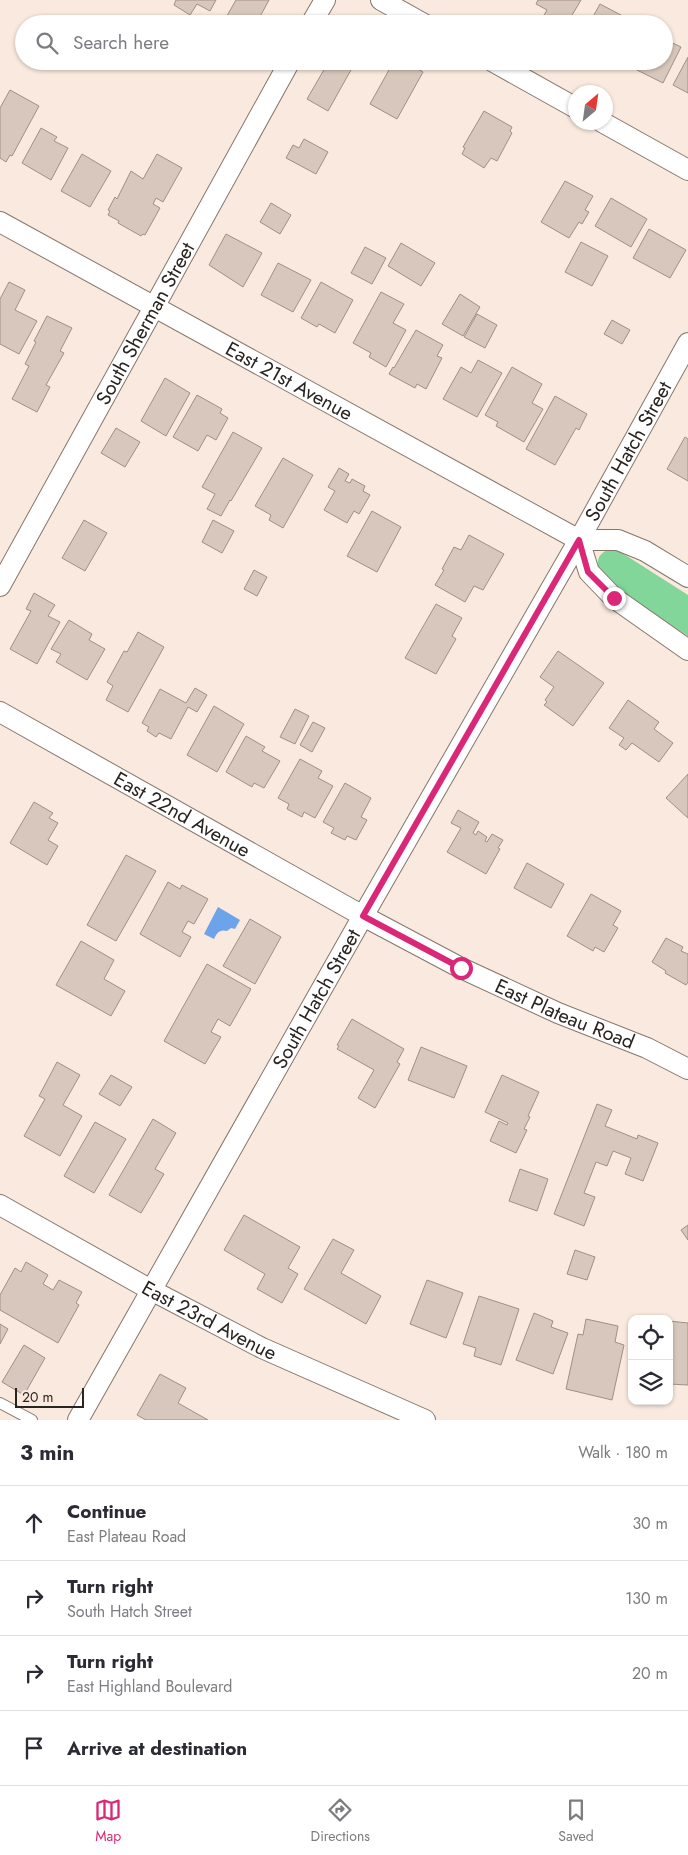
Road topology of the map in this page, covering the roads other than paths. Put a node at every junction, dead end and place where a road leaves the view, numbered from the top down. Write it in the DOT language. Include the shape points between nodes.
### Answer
graph roads {
  1 [pos="325,0"];
  2 [pos="382,0"];
  3 [pos="316,15"];
  4 [pos="408,15"];
  5 [pos="285,70"];
  6 [pos="508,70"];
  7 [pos="568,104"];
  8 [pos="613,128"];
  9 [pos="688,170"];
  10 [pos="0,222"];
  11 [pos="154,306"];
  12 [pos="688,343"];
  13 [pos="579,540"];
  14 [pos="688,577"];
  15 [pos="0,586"];
  16 [pos="688,650"];
  17 [pos="0,712"];
  18 [pos="363,916"];
  19 [pos="688,1069"];
  20 [pos="0,1205"];
  21 [pos="151,1290"];
  22 [pos="0,1403"];
  23 [pos="32,1420"];
  24 [pos="78,1420"];
  25 [pos="425,1420"];
  1 -- 3 [label="street"];
  2 -- 4 [label="street"];
  5 -- 11 [label="street, South Sherman Street"];
  6 -- 7 [label="street"];
  8 -- 9 [label="street"];
  10 -- 11 [label="street, East 21st Avenue"];
  11 -- 13 [label="street, East 21st Avenue"];
  11 -- 15 [label="street, South Sherman Street"];
  12 -- 13 [label="street, South Hatch Street"];
  13 -- 14 [label="street" via="618,540 645,551"];
  13 -- 16 [label="street" via="588,572 614,598"];
  13 -- 18 [label="street, South Hatch Street"];
  17 -- 18 [label="street, East 22nd Avenue"];
  18 -- 19 [label="street, East Plateau Road" via="461,968 558,1013 647,1048"];
  18 -- 21 [label="street, South Hatch Street"];
  20 -- 21 [label="street, East 23rd Avenue"];
  21 -- 24 [label="street, South Hatch Street"];
  21 -- 25 [label="street, East 23rd Avenue" via="262,1348"];
  22 -- 23 [label="lane"];
}
